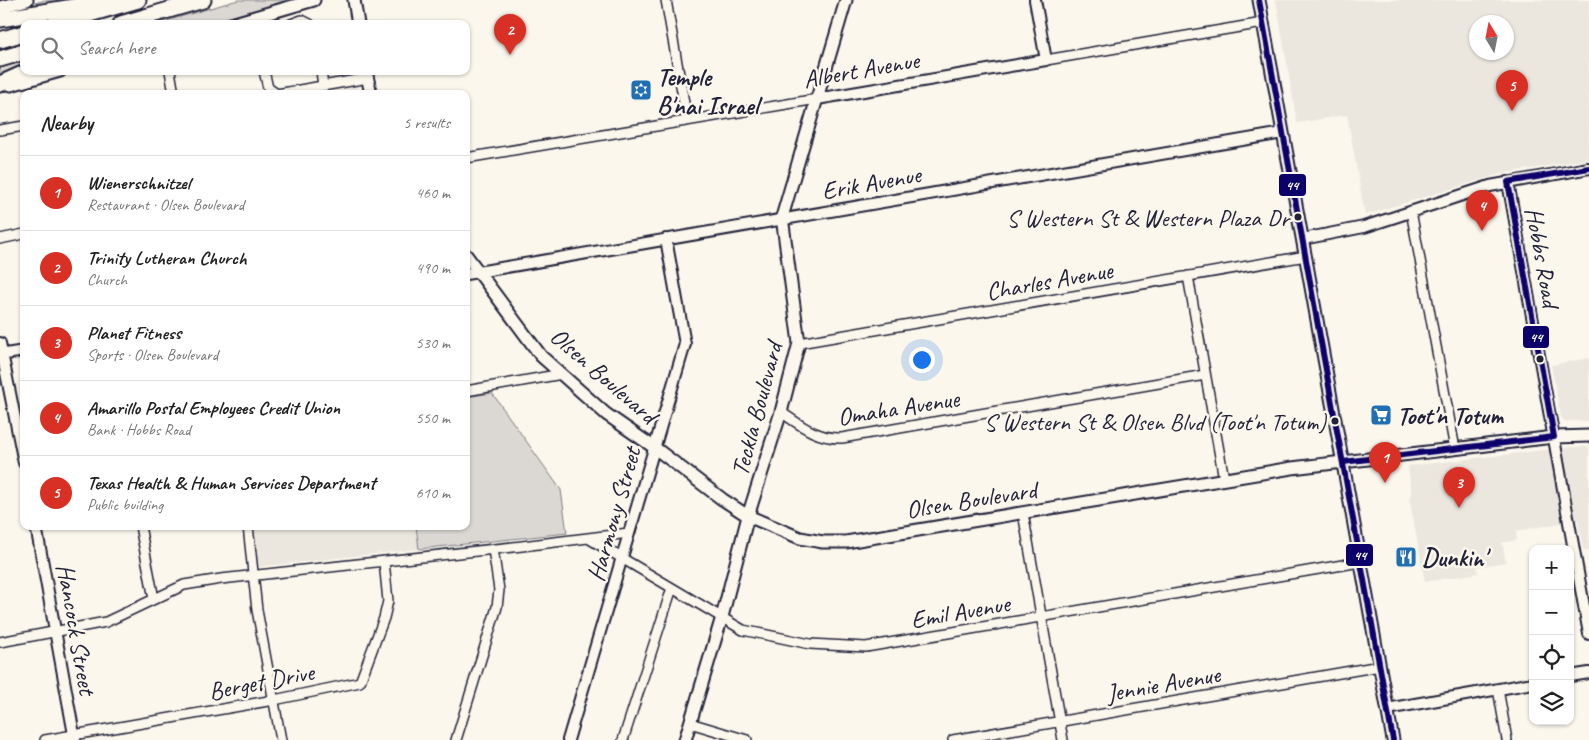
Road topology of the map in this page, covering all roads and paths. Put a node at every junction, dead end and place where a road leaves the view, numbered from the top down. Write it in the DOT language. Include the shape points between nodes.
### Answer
graph roads {
  1 [pos="27,0"];
  2 [pos="116,0"];
  3 [pos="138,0"];
  4 [pos="204,0"];
  5 [pos="314,0"];
  6 [pos="354,0"];
  7 [pos="666,0"];
  8 [pos="846,0"];
  9 [pos="1035,0"];
  10 [pos="1259,0"];
  11 [pos="0,7"];
  12 [pos="0,18"];
  13 [pos="69,20"];
  14 [pos="135,20"];
  15 [pos="154,20"];
  16 [pos="244,20"];
  17 [pos="357,20"];
  18 [pos="1263,23"];
  19 [pos="20,34"];
  20 [pos="0,40"];
  21 [pos="20,53"];
  22 [pos="0,59"];
  23 [pos="1046,60"];
  24 [pos="20,75"];
  25 [pos="46,75"];
  26 [pos="171,75"];
  27 [pos="265,75"];
  28 [pos="322,75"];
  29 [pos="367,75"];
  30 [pos="0,84"];
  31 [pos="323,86"];
  32 [pos="0,88"];
  33 [pos="173,90"];
  34 [pos="271,90"];
  35 [pos="300,90"];
  36 [pos="371,90"];
  37 [pos="817,98"];
  38 [pos="687,120"];
  39 [pos="20,127"];
  40 [pos="0,130"];
  41 [pos="1283,133"];
  42 [pos="470,157"];
  43 [pos="1589,168"];
  44 [pos="1508,182"];
  45 [pos="1411,212"];
  46 [pos="782,219"];
  47 [pos="20,235"];
  48 [pos="0,238"];
  49 [pos="666,239"];
  50 [pos="1303,239"];
  51 [pos="1306,256"];
  52 [pos="470,260"];
  53 [pos="479,272"];
  54 [pos="470,273"];
  55 [pos="1188,276"];
  56 [pos="0,342"];
  57 [pos="799,343"];
  58 [pos="20,352"];
  59 [pos="1,355"];
  60 [pos="562,374"];
  61 [pos="1205,375"];
  62 [pos="470,389"];
  63 [pos="780,412"];
  64 [pos="1589,436"];
  65 [pos="1554,437"];
  66 [pos="20,444"];
  67 [pos="655,448"];
  68 [pos="1455,449"];
  69 [pos="1343,462"];
  70 [pos="1224,480"];
  71 [pos="1023,513"];
  72 [pos="748,516"];
  73 [pos="37,530"];
  74 [pos="141,530"];
  75 [pos="248,530"];
  76 [pos="630,533"];
  77 [pos="588,538"];
  78 [pos="493,549"];
  79 [pos="622,559"];
  80 [pos="384,561"];
  81 [pos="1360,562"];
  82 [pos="254,575"];
  83 [pos="672,588"];
  84 [pos="154,599"];
  85 [pos="722,617"];
  86 [pos="1041,617"];
  87 [pos="56,632"];
  88 [pos="1589,634"];
  89 [pos="0,642"];
  90 [pos="1380,666"];
  91 [pos="1589,673"];
  92 [pos="1574,675"];
  93 [pos="1529,684"];
  94 [pos="1498,689"];
  95 [pos="274,700"];
  96 [pos="1388,709"];
  97 [pos="1060,721"];
  98 [pos="690,723"];
  99 [pos="75,737"];
  100 [pos="45,740"];
  101 [pos="281,740"];
  102 [pos="456,740"];
  103 [pos="568,740"];
  104 [pos="623,740"];
  105 [pos="685,740"];
  106 [pos="747,740"];
  107 [pos="957,740"];
  108 [pos="1063,740"];
  109 [pos="1393,740"];
  110 [pos="1507,740"];
  1 -- 11 [label="main road"];
  2 -- 12 [label="highway"];
  3 -- 13 [label="highway"];
  4 -- 14 [label="highway"];
  4 -- 15 [label="highway"];
  5 -- 16 [label="main road"];
  6 -- 17 [label="main road"];
  7 -- 38 [label="street"];
  8 -- 37 [label="main road, Teckla Boulevard"];
  9 -- 23 [label="street"];
  10 -- 18 [label="main road"];
  18 -- 23 [label="street, Albert Avenue"];
  18 -- 41 [label="main road"];
  19 -- 20 [label="highway"];
  21 -- 22 [label="highway"];
  23 -- 37 [label="street, Albert Avenue"];
  24 -- 30 [label="highway"];
  25 -- 32 [label="main road"];
  26 -- 33 [label="street"];
  27 -- 34 [label="street"];
  28 -- 31 [label="street"];
  29 -- 31 [label="street"];
  29 -- 36 [label="main road"];
  31 -- 35 [label="street"];
  37 -- 38 [label="street, Albert Avenue"];
  37 -- 46 [label="main road, Teckla Boulevard"];
  38 -- 42 [label="street, Albert Avenue"];
  39 -- 40 [label="street"];
  41 -- 46 [label="street, Erik Avenue"];
  41 -- 50 [label="main road"];
  43 -- 44 [label="street"];
  44 -- 45 [label="street"];
  44 -- 65 [label="street, Hobbs Road"];
  45 -- 50 [label="street" via="1364,227"];
  45 -- 68 [label="street"];
  46 -- 49 [label="street, Erik Avenue"];
  46 -- 57 [label="main road, Teckla Boulevard"];
  47 -- 48 [label="street"];
  49 -- 53 [label="street, Erik Avenue"];
  49 -- 67 [label="street, Harmony Street" via="685,344"];
  50 -- 51 [label="main road"];
  51 -- 55 [label="street, Charles Avenue"];
  51 -- 69 [label="main road"];
  52 -- 53 [label="main road, Olsen Boulevard"];
  53 -- 54 [label="street, Erik Avenue"];
  53 -- 60 [label="main road, Olsen Boulevard" via="541,356"];
  55 -- 57 [label="street, Charles Avenue"];
  55 -- 61 [label="street"];
  56 -- 59 [label="street"];
  57 -- 63 [label="main road, Teckla Boulevard"];
  58 -- 59 [label="street"];
  59 -- 66 [label="street"];
  60 -- 62 [label="street"];
  60 -- 67 [label="main road, Olsen Boulevard" via="606,414"];
  61 -- 63 [label="street, Omaha Avenue" via="842,438 814,434"];
  61 -- 70 [label="street"];
  63 -- 72 [label="main road, Teckla Boulevard"];
  64 -- 65 [label="main road, Olsen Boulevard"];
  65 -- 68 [label="main road, Olsen Boulevard"];
  65 -- 88 [label="street, Hobbs Road"];
  67 -- 72 [label="main road, Olsen Boulevard"];
  67 -- 76 [label="street, Harmony Street"];
  68 -- 69 [label="main road, Olsen Boulevard"];
  69 -- 70 [label="main road, Olsen Boulevard"];
  69 -- 81 [label="main road"];
  70 -- 71 [label="main road, Olsen Boulevard"];
  71 -- 72 [label="main road, Olsen Boulevard" via="846,542 800,538"];
  71 -- 86 [label="street"];
  72 -- 85 [label="main road, Teckla Boulevard"];
  73 -- 87 [label="street, Hancock Street"];
  74 -- 84 [label="street"];
  75 -- 82 [label="street"];
  76 -- 77 [label="street"];
  76 -- 79 [label="street, Harmony Street"];
  77 -- 78 [label="street"];
  77 -- 79 [label="street, Emil Avenue"];
  78 -- 80 [label="street"];
  78 -- 102 [label="street" via="499,590 497,607"];
  79 -- 83 [label="street, Emil Avenue"];
  79 -- 103 [label="street, Harmony Street"];
  80 -- 82 [label="street"];
  80 -- 95 [label="street, Berget Drive" via="388,601 360,682"];
  81 -- 86 [label="street, Emil Avenue"];
  81 -- 90 [label="main road"];
  82 -- 84 [label="street" via="184,585"];
  82 -- 95 [label="street" via="257,610"];
  83 -- 85 [label="street, Emil Avenue"];
  83 -- 104 [label="street"];
  84 -- 87 [label="street" via="106,622"];
  85 -- 86 [label="street, Emil Avenue" via="743,630 802,643 866,647"];
  85 -- 98 [label="main road, Teckla Boulevard"];
  86 -- 97 [label="street"];
  87 -- 89 [label="street"];
  87 -- 99 [label="street, Hancock Street"];
  90 -- 96 [label="main road"];
  90 -- 97 [label="street, Jennie Avenue"];
  91 -- 92 [label="street"];
  93 -- 94 [label="street"];
  94 -- 96 [label="street"];
  94 -- 110 [label="street"];
  95 -- 99 [label="street, Berget Drive"];
  95 -- 101 [label="street"];
  96 -- 109 [label="main road"];
  97 -- 107 [label="street, Jennie Avenue"];
  97 -- 108 [label="street"];
  98 -- 105 [label="main road, Teckla Boulevard"];
  98 -- 106 [label="street"];
  99 -- 100 [label="street, Berget Drive"];
}
